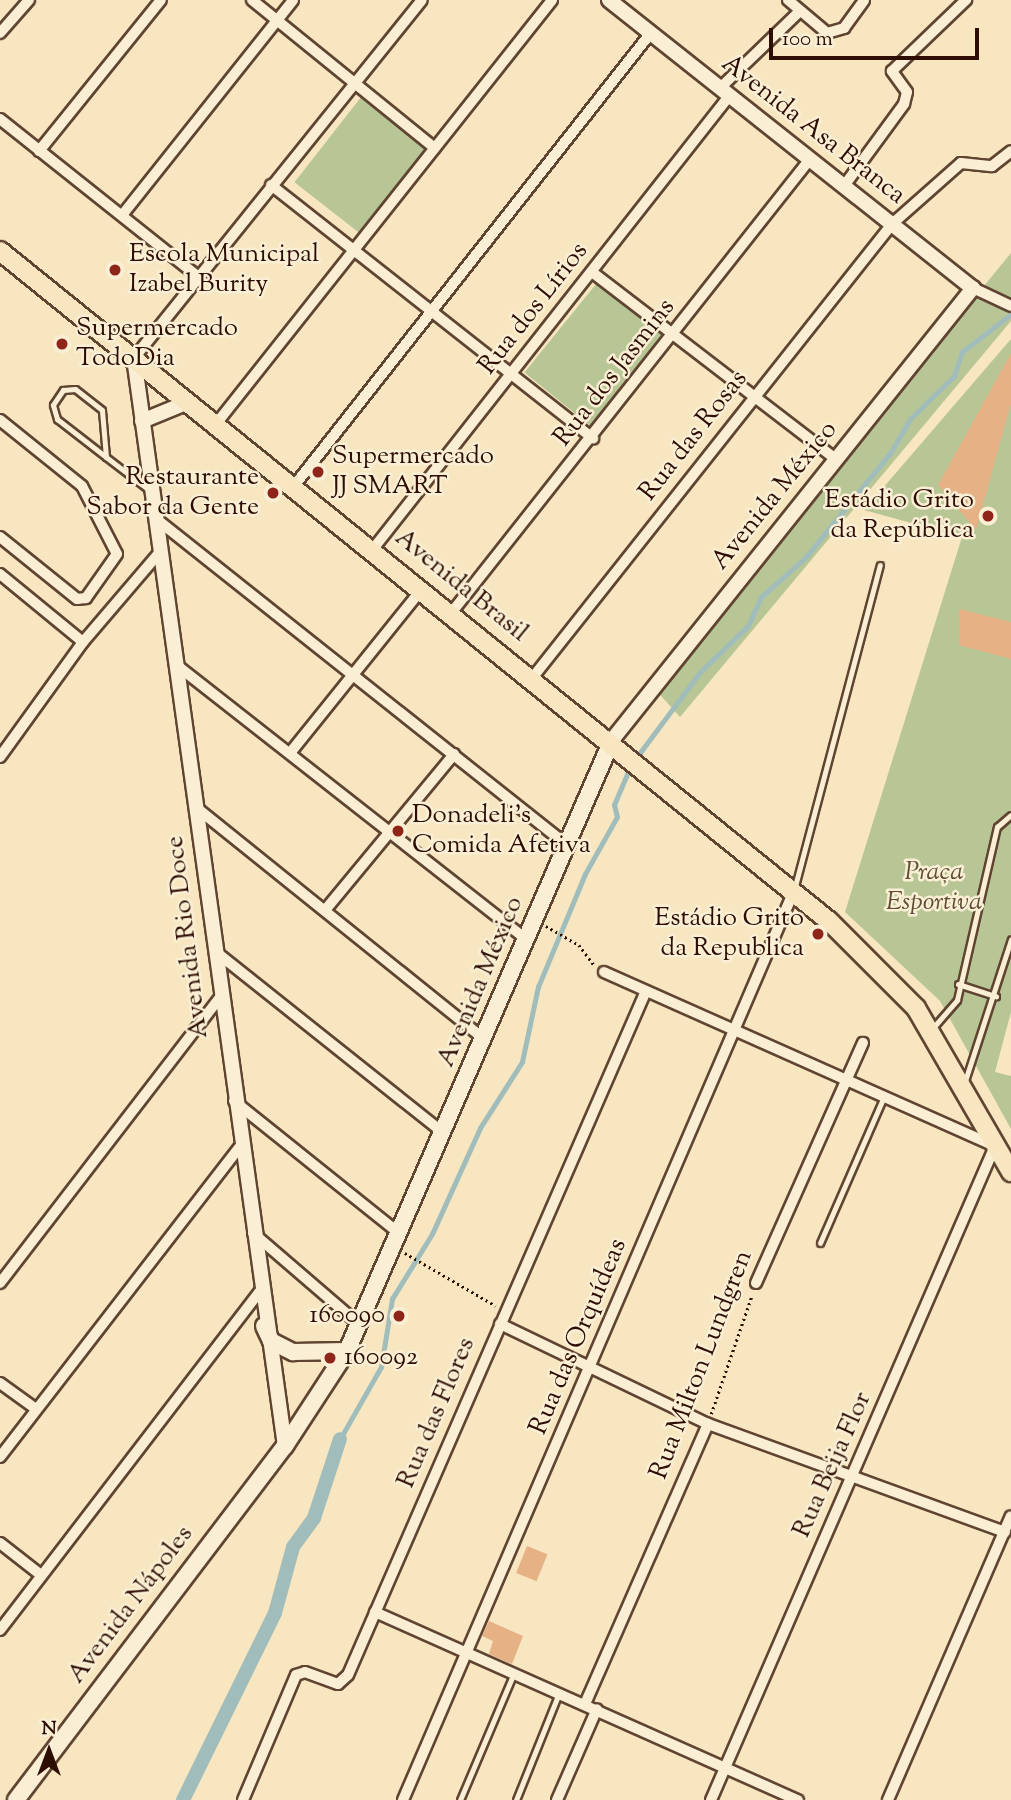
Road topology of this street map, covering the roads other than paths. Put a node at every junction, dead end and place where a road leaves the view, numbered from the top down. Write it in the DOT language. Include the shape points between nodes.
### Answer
graph roads {
  1 [pos="29,0"];
  2 [pos="161,0"];
  3 [pos="252,0"];
  4 [pos="293,0"];
  5 [pos="422,0"];
  6 [pos="552,0"];
  7 [pos="609,0"];
  8 [pos="788,0"];
  9 [pos="864,0"];
  10 [pos="966,0"];
  11 [pos="799,12"];
  12 [pos="276,20"];
  13 [pos="0,33"];
  14 [pos="650,34"];
  15 [pos="358,81"];
  16 [pos="725,91"];
  17 [pos="0,119"];
  18 [pos="435,148"];
  19 [pos="1011,150"];
  20 [pos="39,151"];
  21 [pos="810,159"];
  22 [pos="271,185"];
  23 [pos="844,186"];
  24 [pos="122,214"];
  25 [pos="892,224"];
  26 [pos="354,248"];
  27 [pos="0,251"];
  28 [pos="592,272"];
  29 [pos="200,278"];
  30 [pos="973,288"];
  31 [pos="1007,304"];
  32 [pos="434,312"];
  33 [pos="677,333"];
  34 [pos="134,358"];
  35 [pos="514,373"];
  36 [pos="756,395"];
  37 [pos="188,402"];
  38 [pos="0,420"];
  39 [pos="142,421"];
  40 [pos="216,424"];
  41 [pos="593,438"];
  42 [pos="106,457"];
  43 [pos="836,459"];
  44 [pos="294,486"];
  45 [pos="151,492"];
  46 [pos="155,518"];
  47 [pos="0,537"];
  48 [pos="373,549"];
  49 [pos="159,553"];
  50 [pos="880,565"];
  51 [pos="1,577"];
  52 [pos="422,589"];
  53 [pos="452,612"];
  54 [pos="83,642"];
  55 [pos="179,667"];
  56 [pos="352,671"];
  57 [pos="533,677"];
  58 [pos="619,746"];
  59 [pos="290,752"];
  60 [pos="454,754"];
  61 [pos="0,757"];
  62 [pos="198,809"];
  63 [pos="1011,815"];
  64 [pos="389,831"];
  65 [pos="567,845"];
  66 [pos="794,891"];
  67 [pos="326,909"];
  68 [pos="526,939"];
  69 [pos="1011,939"];
  70 [pos="216,952"];
  71 [pos="604,972"];
  72 [pos="958,984"];
  73 [pos="646,991"];
  74 [pos="996,996"];
  75 [pos="220,997"];
  76 [pos="930,1031"];
  77 [pos="734,1035"];
  78 [pos="483,1038"];
  79 [pos="863,1043"];
  80 [pos="846,1084"];
  81 [pos="963,1087"];
  82 [pos="883,1099"];
  83 [pos="233,1101"];
  84 [pos="442,1132"];
  85 [pos="995,1146"];
  86 [pos="239,1148"];
  87 [pos="1011,1172"];
  88 [pos="251,1231"];
  89 [pos="396,1240"];
  90 [pos="820,1243"];
  91 [pos="0,1283"];
  92 [pos="756,1283"];
  93 [pos="259,1292"];
  94 [pos="360,1325"];
  95 [pos="500,1325"];
  96 [pos="264,1326"];
  97 [pos="347,1351"];
  98 [pos="590,1369"];
  99 [pos="0,1383"];
  100 [pos="36,1409"];
  101 [pos="708,1424"];
  102 [pos="285,1446"];
  103 [pos="0,1457"];
  104 [pos="263,1475"];
  105 [pos="853,1478"];
  106 [pos="1011,1516"];
  107 [pos="1005,1532"];
  108 [pos="0,1543"];
  109 [pos="41,1575"];
  110 [pos="375,1612"];
  111 [pos="0,1630"];
  112 [pos="467,1656"];
  113 [pos="513,1675"];
  114 [pos="559,1693"];
  115 [pos="585,1704"];
  116 [pos="597,1709"];
  117 [pos="722,1768"];
  118 [pos="16,1800"];
  119 [pos="243,1800"];
  120 [pos="403,1800"];
  121 [pos="460,1800"];
  122 [pos="516,1800"];
  123 [pos="557,1800"];
  124 [pos="711,1800"];
  125 [pos="798,1800"];
  126 [pos="888,1800"];
  1 -- 13 [label="street"];
  2 -- 20 [label="street"];
  3 -- 12 [label="street"];
  4 -- 12 [label="street"];
  5 -- 15 [label="street"];
  6 -- 18 [label="street"];
  7 -- 14 [label="street, Avenida Asa Branca"];
  8 -- 11 [label="street"];
  9 -- 11 [label="street" via="844,28 827,33"];
  10 -- 23 [label="street" via="892,71 907,92 904,104"];
  11 -- 16 [label="street, Rua dos Lírios"];
  12 -- 15 [label="street"];
  12 -- 24 [label="street"];
  14 -- 16 [label="street, Avenida Asa Branca"];
  14 -- 32 [label="street"];
  15 -- 18 [label="street"];
  15 -- 22 [label="street"];
  16 -- 21 [label="street, Avenida Asa Branca"];
  16 -- 28 [label="street, Rua dos Lírios"];
  17 -- 20 [label="street"];
  18 -- 26 [label="street"];
  19 -- 25 [label="street, Rua das Rosas" via="992,166 961,163"];
  20 -- 24 [label="street"];
  21 -- 23 [label="street, Avenida Asa Branca"];
  21 -- 33 [label="street, Rua dos Jasmins"];
  22 -- 26 [label="street"];
  22 -- 29 [label="street"];
  23 -- 25 [label="street, Avenida Asa Branca"];
  24 -- 29 [label="street"];
  25 -- 30 [label="street, Avenida Asa Branca"];
  25 -- 36 [label="street, Rua das Rosas"];
  26 -- 32 [label="street"];
  26 -- 40 [label="street"];
  27 -- 34 [label="main road, Avenida Brasil"];
  28 -- 33 [label="street"];
  28 -- 35 [label="street, Rua dos Lírios"];
  29 -- 34 [label="street"];
  30 -- 31 [label="street"];
  30 -- 43 [label="street, Avenida México"];
  32 -- 35 [label="street"];
  32 -- 44 [label="street"];
  33 -- 36 [label="street"];
  33 -- 41 [label="street, Rua dos Jasmins"];
  34 -- 37 [label="main road, Avenida Brasil"];
  34 -- 39 [label="street, Avenida Rio Doce"];
  35 -- 41 [label="street"];
  35 -- 48 [label="street, Rua dos Lírios"];
  36 -- 43 [label="street"];
  36 -- 57 [label="street, Rua das Rosas"];
  37 -- 39 [label="street"];
  37 -- 40 [label="main road, Avenida Brasil"];
  38 -- 47 [label="street" via="82,486 117,554 86,598 78,599"];
  39 -- 45 [label="street, Avenida Rio Doce"];
  40 -- 44 [label="main road, Avenida Brasil"];
  41 -- 53 [label="street, Rua dos Jasmins"];
  42 -- 42 [label="lane" via="57,419 53,405 64,390 75,389 102,410"];
  42 -- 45 [label="lane"];
  43 -- 58 [label="street, Avenida México"];
  44 -- 48 [label="main road, Avenida Brasil"];
  45 -- 46 [label="street, Avenida Rio Doce"];
  46 -- 49 [label="street, Avenida Rio Doce"];
  46 -- 56 [label="street"];
  48 -- 52 [label="main road, Avenida Brasil"];
  49 -- 54 [label="street"];
  49 -- 55 [label="street, Avenida Rio Doce"];
  50 -- 66 [label="lane"];
  51 -- 54 [label="street"];
  52 -- 53 [label="main road, Avenida Brasil"];
  52 -- 56 [label="street"];
  53 -- 57 [label="main road, Avenida Brasil"];
  54 -- 61 [label="street"];
  55 -- 59 [label="street"];
  55 -- 62 [label="street, Avenida Rio Doce"];
  56 -- 59 [label="street"];
  56 -- 60 [label="street"];
  57 -- 58 [label="main road, Avenida Brasil"];
  58 -- 65 [label="main road, Avenida México"];
  58 -- 66 [label="main road, Avenida Brasil"];
  59 -- 64 [label="street"];
  60 -- 64 [label="street"];
  60 -- 65 [label="street"];
  62 -- 67 [label="street"];
  62 -- 70 [label="street, Avenida Rio Doce"];
  63 -- 72 [label="lane" via="997,827"];
  64 -- 67 [label="street"];
  64 -- 68 [label="street"];
  65 -- 68 [label="main road, Avenida México"];
  66 -- 76 [label="main road, Avenida Brasil" via="879,968"];
  66 -- 77 [label="street, Rua das Orquídeas"];
  67 -- 78 [label="street"];
  68 -- 78 [label="main road, Avenida México"];
  69 -- 74 [label="lane"];
  70 -- 75 [label="street, Avenida Rio Doce"];
  70 -- 84 [label="street"];
  71 -- 73 [label="street"];
  72 -- 74 [label="lane"];
  72 -- 76 [label="lane" via="953,1009"];
  73 -- 77 [label="street"];
  73 -- 95 [label="street, Rua das Flores"];
  74 -- 81 [label="lane"];
  75 -- 83 [label="street, Avenida Rio Doce"];
  75 -- 91 [label="street"];
  76 -- 81 [label="main road, Avenida Brasil"];
  77 -- 80 [label="street"];
  77 -- 98 [label="street, Rua das Orquídeas"];
  78 -- 84 [label="main road, Avenida México"];
  79 -- 80 [label="street, Rua Milton Lundgren"];
  80 -- 82 [label="street"];
  80 -- 92 [label="street, Rua Milton Lundgren"];
  81 -- 85 [label="main road, Avenida Brasil"];
  82 -- 85 [label="street"];
  82 -- 90 [label="lane"];
  83 -- 86 [label="street, Avenida Rio Doce"];
  83 -- 89 [label="street"];
  84 -- 89 [label="main road, Avenida México"];
  85 -- 87 [label="main road, Avenida Brasil"];
  85 -- 105 [label="street, Rua Beija Flor"];
  86 -- 88 [label="street, Avenida Rio Doce"];
  86 -- 100 [label="street"];
  88 -- 93 [label="street, Avenida Rio Doce"];
  88 -- 94 [label="street"];
  89 -- 94 [label="main road, Avenida México"];
  93 -- 96 [label="street, Avenida Rio Doce"];
  93 -- 109 [label="street"];
  94 -- 97 [label="main road, Avenida México"];
  95 -- 98 [label="street"];
  95 -- 110 [label="street, Rua das Flores"];
  96 -- 97 [label="main road" via="271,1340 293,1352"];
  96 -- 102 [label="street, Avenida Rio Doce"];
  97 -- 102 [label="main road, Avenida México"];
  98 -- 101 [label="street"];
  98 -- 112 [label="street, Rua das Orquídeas"];
  99 -- 100 [label="street"];
  100 -- 103 [label="street"];
  101 -- 105 [label="street"];
  101 -- 115 [label="street, Rua Milton Lundgren"];
  102 -- 104 [label="main road, Avenida México"];
  104 -- 118 [label="main road, Avenida Nápoles"];
  105 -- 107 [label="street"];
  105 -- 117 [label="street, Rua Beija Flor"];
  106 -- 107 [label="street"];
  107 -- 126 [label="street"];
  108 -- 109 [label="street"];
  109 -- 111 [label="street"];
  110 -- 112 [label="street"];
  110 -- 119 [label="street, Rua das Flores" via="343,1682 296,1675"];
  112 -- 113 [label="street"];
  112 -- 120 [label="street, Rua das Orquídeas"];
  113 -- 114 [label="street"];
  113 -- 121 [label="lane"];
  114 -- 115 [label="street"];
  114 -- 122 [label="lane"];
  115 -- 116 [label="street"];
  116 -- 117 [label="street"];
  116 -- 123 [label="street"];
  117 -- 124 [label="street, Rua Beija Flor"];
  117 -- 125 [label="street"];
}
